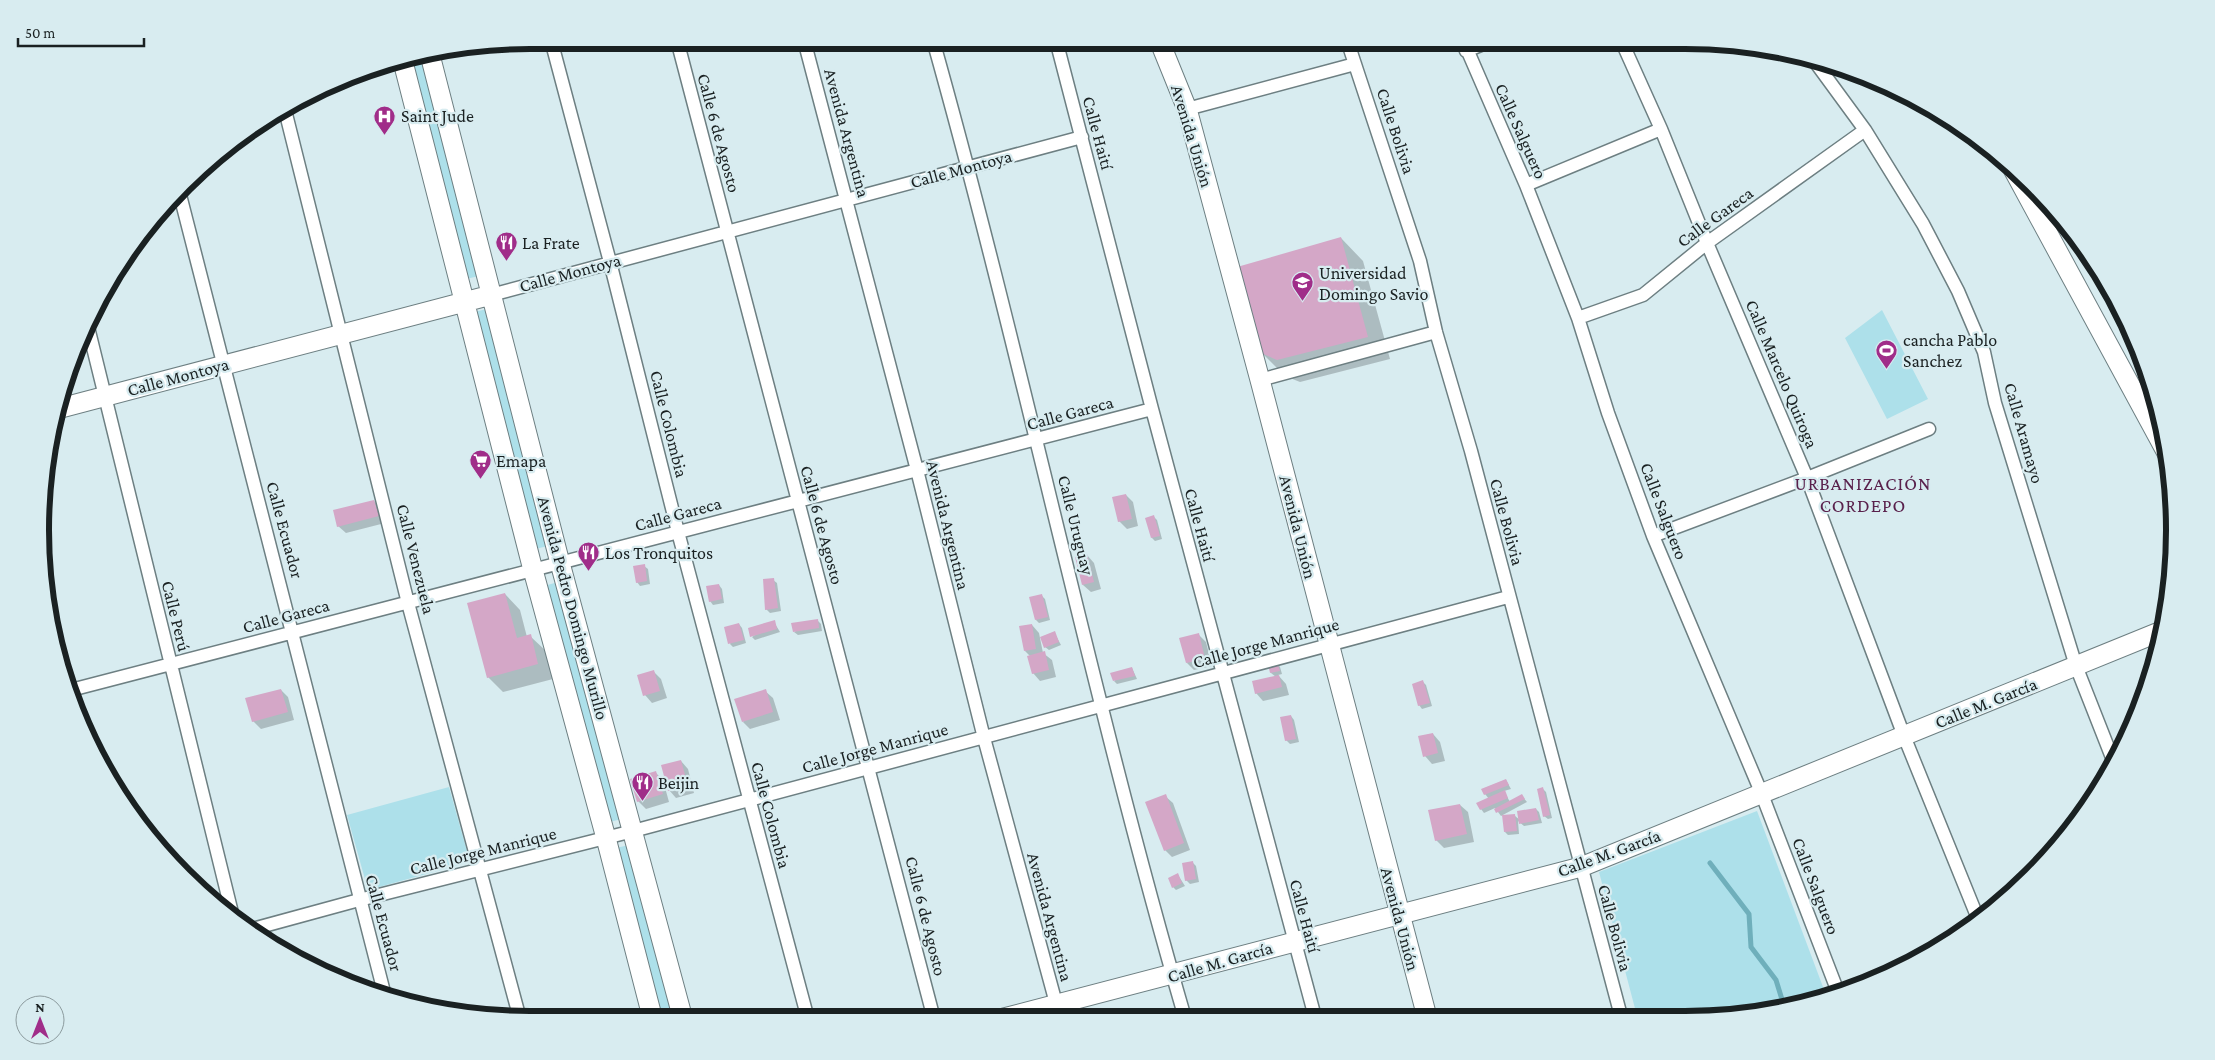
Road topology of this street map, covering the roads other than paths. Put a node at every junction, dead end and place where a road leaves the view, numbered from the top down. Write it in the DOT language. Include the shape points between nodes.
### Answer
graph roads {
  1 [pos="553,49"];
  2 [pos="678,49"];
  3 [pos="806,49"];
  4 [pos="936,49"];
  5 [pos="1058,49"];
  6 [pos="1163,49"];
  7 [pos="1350,49"];
  8 [pos="1466,49"];
  9 [pos="1625,49"];
  10 [pos="431,59"];
  11 [pos="1355,64"];
  12 [pos="404,65"];
  13 [pos="1820,68"];
  14 [pos="1187,110"];
  15 [pos="286,115"];
  16 [pos="1661,129"];
  17 [pos="1866,130"];
  18 [pos="1082,137"];
  19 [pos="969,167"];
  20 [pos="1526,185"];
  21 [pos="2027,192"];
  22 [pos="181,199"];
  23 [pos="846,199"];
  24 [pos="726,231"];
  25 [pos="1707,244"];
  26 [pos="610,262"];
  27 [pos="491,295"];
  28 [pos="464,303"];
  29 [pos="1578,318"];
  30 [pos="1436,332"];
  31 [pos="342,333"];
  32 [pos="90,335"];
  33 [pos="224,364"];
  34 [pos="1260,380"];
  35 [pos="105,396"];
  36 [pos="65,406"];
  37 [pos="1152,409"];
  38 [pos="2152,413"];
  39 [pos="1929,429"];
  40 [pos="1036,439"];
  41 [pos="917,470"];
  42 [pos="1807,478"];
  43 [pos="798,501"];
  44 [pos="678,532"];
  45 [pos="1654,536"];
  46 [pos="560,563"];
  47 [pos="533,570"];
  48 [pos="1508,597"];
  49 [pos="408,602"];
  50 [pos="293,632"];
  51 [pos="2155,634"];
  52 [pos="1328,645"];
  53 [pos="170,664"];
  54 [pos="2076,666"];
  55 [pos="1222,674"];
  56 [pos="76,689"];
  57 [pos="1102,704"];
  58 [pos="1904,736"];
  59 [pos="984,738"];
  60 [pos="2111,755"];
  61 [pos="870,768"];
  62 [pos="1761,792"];
  63 [pos="749,800"];
  64 [pos="633,831"];
  65 [pos="606,838"];
  66 [pos="1581,867"];
  67 [pos="479,870"];
  68 [pos="360,900"];
  69 [pos="230,906"];
  70 [pos="1399,914"];
  71 [pos="1975,914"];
  72 [pos="259,927"];
  73 [pos="1294,941"];
  74 [pos="1173,975"];
  75 [pos="1836,987"];
  76 [pos="383,988"];
  77 [pos="518,1011"];
  78 [pos="651,1011"];
  79 [pos="681,1011"];
  80 [pos="806,1011"];
  81 [pos="932,1011"];
  82 [pos="1058,1011"];
  83 [pos="1183,1011"];
  84 [pos="1313,1011"];
  85 [pos="1425,1011"];
  86 [pos="1620,1011"];
  1 -- 26 [label="street, Calle Colombia"];
  2 -- 24 [label="street, Calle 6 de Agosto"];
  3 -- 23 [label="street, Avenida Argentina"];
  4 -- 19 [label="street, Calle Uruguay"];
  5 -- 18 [label="street, Calle Haití"];
  6 -- 14 [label="main road, Avenida Unión"];
  7 -- 11 [label="street, Calle Bolivia"];
  8 -- 20 [label="street, Calle Salguero"];
  9 -- 16 [label="street, Calle Marcelo Quiroga"];
  10 -- 27 [label="main road, Avenida Pedro Domingo Murillo"];
  11 -- 14 [label="street"];
  11 -- 30 [label="street, Calle Bolivia" via="1420,260"];
  12 -- 28 [label="main road, Avenida Pedro Domingo Murillo"];
  13 -- 17 [label="street, Calle Aramayo"];
  14 -- 34 [label="main road, Avenida Unión"];
  15 -- 31 [label="street, Calle Venezuela"];
  16 -- 20 [label="street"];
  16 -- 25 [label="street, Calle Marcelo Quiroga"];
  17 -- 25 [label="street, Calle Gareca"];
  17 -- 54 [label="street, Calle Aramayo" via="1923,224 1958,291 1984,352 1995,403"];
  18 -- 19 [label="street, Calle Montoya"];
  18 -- 37 [label="street, Calle Haití"];
  19 -- 23 [label="street, Calle Montoya"];
  19 -- 40 [label="street, Calle Uruguay"];
  20 -- 29 [label="street, Calle Salguero"];
  21 -- 38 [label="main road"];
  22 -- 33 [label="street, Calle Ecuador"];
  23 -- 24 [label="street, Calle Montoya"];
  23 -- 41 [label="street, Avenida Argentina"];
  24 -- 26 [label="street, Calle Montoya"];
  24 -- 43 [label="street, Calle 6 de Agosto"];
  25 -- 29 [label="street, Calle Gareca" via="1643,295"];
  25 -- 42 [label="street, Calle Marcelo Quiroga"];
  26 -- 27 [label="street, Calle Montoya"];
  26 -- 44 [label="street, Calle Colombia"];
  27 -- 28 [label="main road, Calle Montoya"];
  27 -- 46 [label="main road, Avenida Pedro Domingo Murillo"];
  28 -- 31 [label="main road, Calle Montoya"];
  28 -- 47 [label="main road, Avenida Pedro Domingo Murillo"];
  29 -- 45 [label="street, Calle Salguero" via="1608,413"];
  30 -- 34 [label="street"];
  30 -- 48 [label="street, Calle Bolivia"];
  31 -- 33 [label="main road, Calle Montoya"];
  31 -- 49 [label="street, Calle Venezuela"];
  32 -- 35 [label="street, Calle Perú"];
  33 -- 35 [label="main road, Calle Montoya"];
  33 -- 50 [label="street, Calle Ecuador"];
  34 -- 52 [label="main road, Avenida Unión"];
  35 -- 36 [label="main road, Calle Montoya"];
  35 -- 53 [label="street, Calle Perú"];
  37 -- 40 [label="street, Calle Gareca"];
  37 -- 55 [label="street, Calle Haití"];
  39 -- 42 [label="street"];
  40 -- 41 [label="street, Calle Gareca"];
  40 -- 57 [label="street, Calle Uruguay"];
  41 -- 43 [label="street, Calle Gareca"];
  41 -- 59 [label="street, Avenida Argentina"];
  42 -- 45 [label="street"];
  42 -- 58 [label="street, Calle Marcelo Quiroga"];
  43 -- 44 [label="street, Calle Gareca"];
  43 -- 61 [label="street, Calle 6 de Agosto"];
  44 -- 46 [label="street, Calle Gareca"];
  44 -- 63 [label="street, Calle Colombia"];
  45 -- 62 [label="street, Calle Salguero"];
  46 -- 47 [label="street, Calle Gareca"];
  46 -- 64 [label="main road, Avenida Pedro Domingo Murillo"];
  47 -- 49 [label="street, Calle Gareca"];
  47 -- 65 [label="main road, Avenida Pedro Domingo Murillo"];
  48 -- 52 [label="street, Calle Jorge Manrique"];
  48 -- 66 [label="street, Calle Bolivia"];
  49 -- 50 [label="street, Calle Gareca"];
  49 -- 67 [label="street, Calle Venezuela"];
  50 -- 53 [label="street, Calle Gareca"];
  50 -- 68 [label="street, Calle Ecuador"];
  51 -- 54 [label="main road, Calle M. García"];
  52 -- 55 [label="street, Calle Jorge Manrique"];
  52 -- 70 [label="main road, Avenida Unión"];
  53 -- 56 [label="street, Calle Gareca"];
  53 -- 69 [label="street, Calle Perú"];
  54 -- 58 [label="main road, Calle M. García"];
  54 -- 60 [label="street, Calle Aramayo"];
  55 -- 57 [label="street, Calle Jorge Manrique"];
  55 -- 73 [label="street, Calle Haití"];
  57 -- 59 [label="street, Calle Jorge Manrique"];
  57 -- 74 [label="street, Calle Uruguay"];
  58 -- 62 [label="main road, Calle M. García"];
  58 -- 71 [label="street, Calle Marcelo Quiroga"];
  59 -- 61 [label="street, Calle Jorge Manrique"];
  59 -- 82 [label="street, Avenida Argentina"];
  61 -- 63 [label="street, Calle Jorge Manrique"];
  61 -- 81 [label="street, Calle 6 de Agosto"];
  62 -- 66 [label="main road, Calle M. García"];
  62 -- 75 [label="street, Calle Salguero"];
  63 -- 64 [label="street, Calle Jorge Manrique"];
  63 -- 80 [label="street, Calle Colombia"];
  64 -- 65 [label="street, Calle Jorge Manrique"];
  64 -- 79 [label="main road, Avenida Pedro Domingo Murillo"];
  65 -- 67 [label="street, Calle Jorge Manrique"];
  65 -- 78 [label="main road, Avenida Pedro Domingo Murillo"];
  66 -- 70 [label="main road, Calle M. García"];
  66 -- 86 [label="street, Calle Bolivia"];
  67 -- 68 [label="street, Calle Jorge Manrique"];
  67 -- 77 [label="street, Calle Venezuela"];
  68 -- 72 [label="street, Calle Jorge Manrique"];
  68 -- 76 [label="street, Calle Ecuador"];
  70 -- 73 [label="main road, Calle M. García"];
  70 -- 85 [label="main road, Avenida Unión"];
  73 -- 74 [label="main road, Calle M. García"];
  73 -- 84 [label="street, Calle Haití"];
  74 -- 82 [label="main road, Calle M. García"];
  74 -- 83 [label="street, Calle Uruguay"];
}
